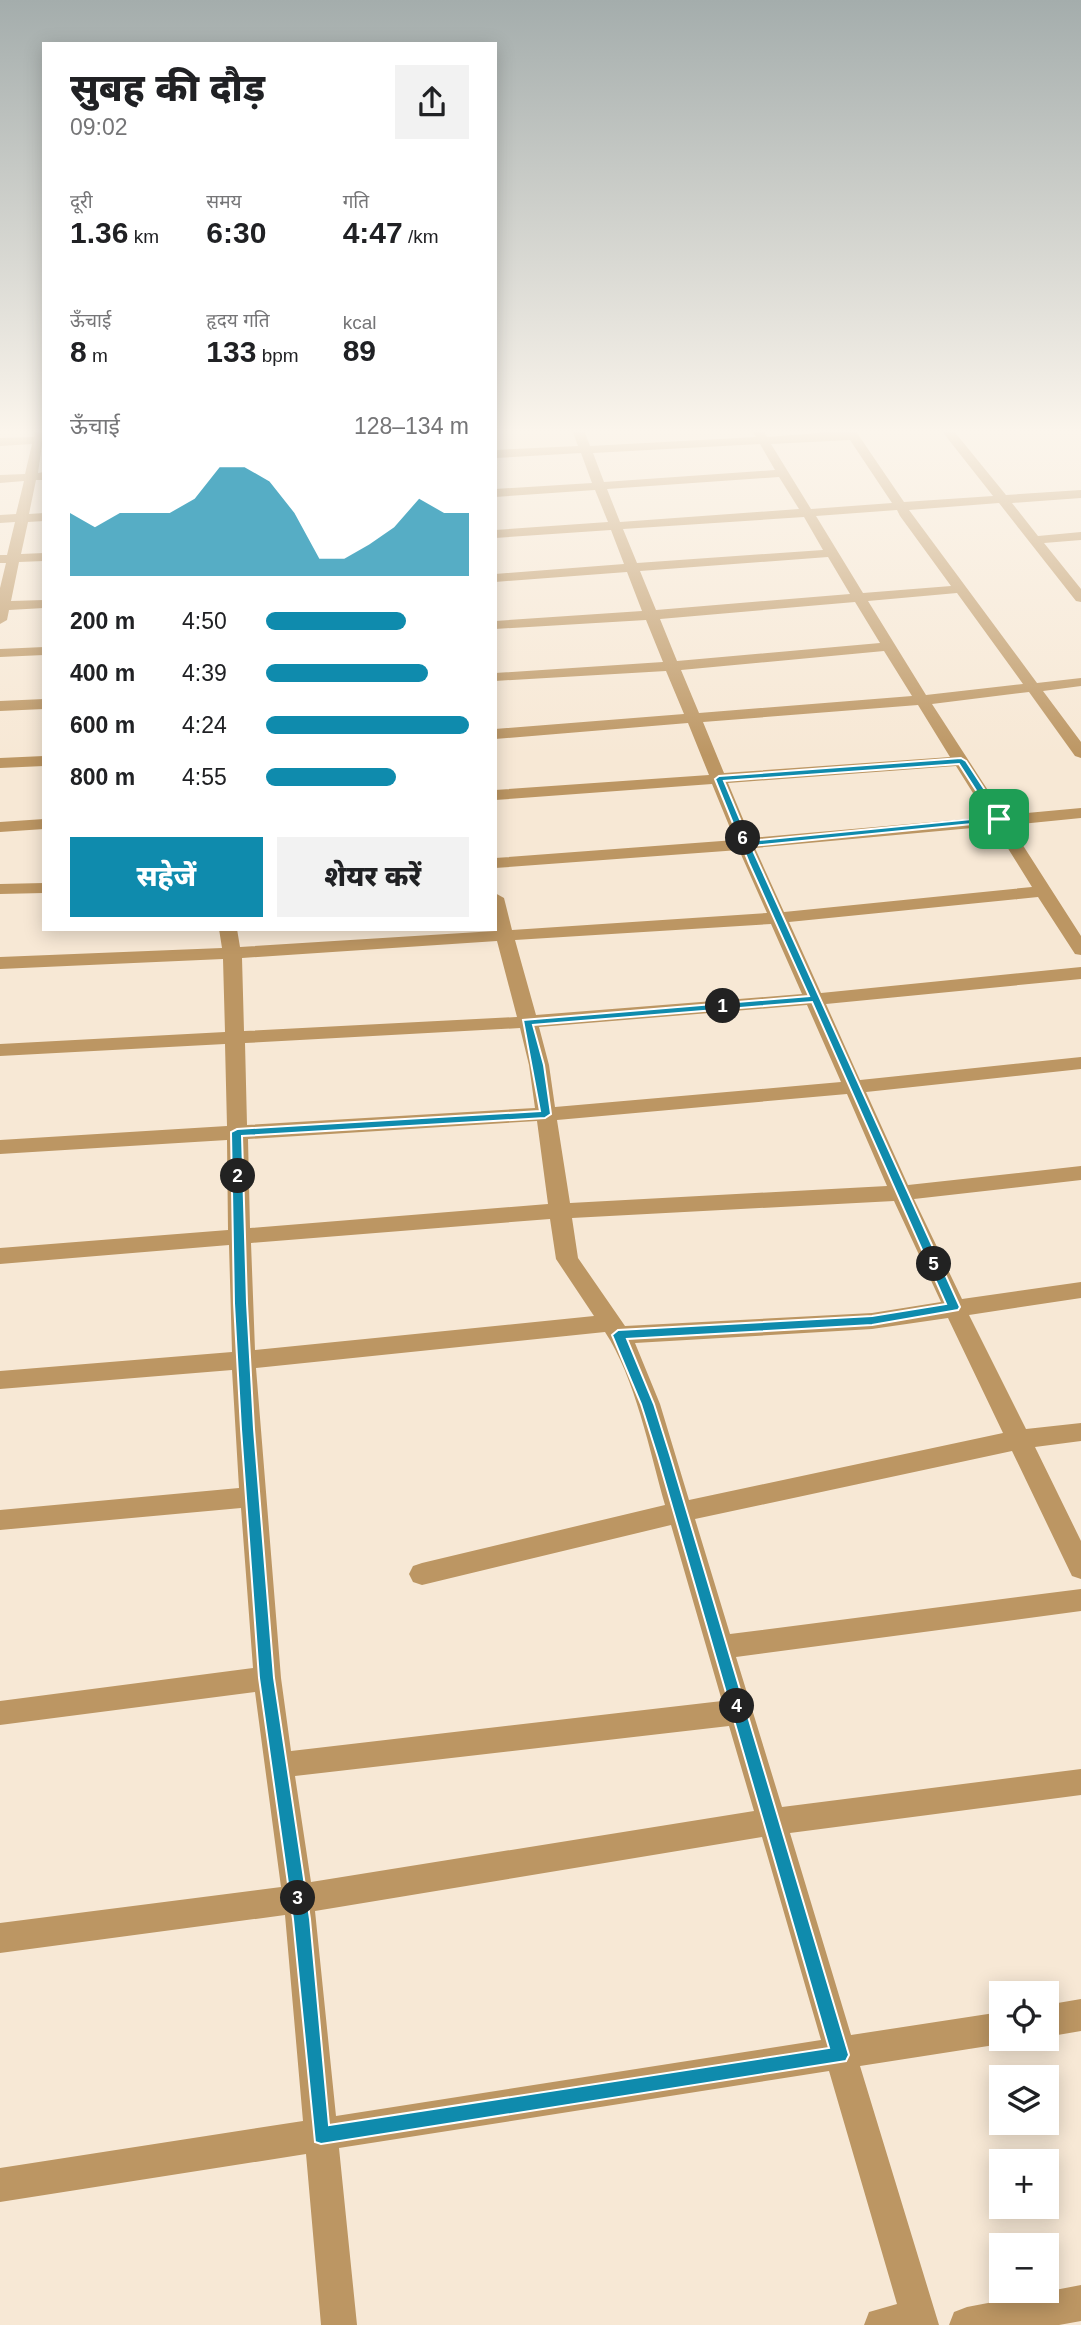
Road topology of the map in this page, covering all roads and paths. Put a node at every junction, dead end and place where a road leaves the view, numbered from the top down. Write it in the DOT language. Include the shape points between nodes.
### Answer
graph roads {
  1 [pos="14,538"];
  2 [pos="620,538"];
  3 [pos="824,538"];
  4 [pos="924,538"];
  5 [pos="1052,538"];
  6 [pos="1035,540"];
  7 [pos="833,553"];
  8 [pos="42,557"];
  9 [pos="7,559"];
  10 [pos="632,569"];
  11 [pos="497,578"];
  12 [pos="961,589"];
  13 [pos="859,596"];
  14 [pos="1081,598"];
  15 [pos="42,604"];
  16 [pos="1,611"];
  17 [pos="651,615"];
  18 [pos="497,625"];
  19 [pos="890,646"];
  20 [pos="42,651"];
  21 [pos="0,653"];
  22 [pos="672,665"];
  23 [pos="497,677"];
  24 [pos="1081,682"];
  25 [pos="1034,689"];
  26 [pos="923,700"];
  27 [pos="42,704"];
  28 [pos="0,706"];
  29 [pos="695,720"];
  30 [pos="497,734"];
  31 [pos="1081,753"];
  32 [pos="42,761"];
  33 [pos="961,761"];
  34 [pos="0,763"];
  35 [pos="719,779"];
  36 [pos="497,795"];
  37 [pos="1081,813"];
  38 [pos="999,819"];
  39 [pos="42,824"];
  40 [pos="0,827"];
  41 [pos="746,844"];
  42 [pos="497,863"];
  43 [pos="42,888"];
  44 [pos="0,889"];
  45 [pos="1045,891"];
  46 [pos="497,908"];
  47 [pos="779,918"];
  48 [pos="503,937"];
  49 [pos="230,941"];
  50 [pos="1081,950"];
  51 [pos="0,963"];
  52 [pos="1081,973"];
  53 [pos="816,999"];
  54 [pos="527,1022"];
  55 [pos="235,1039"];
  56 [pos="0,1050"];
  57 [pos="1081,1063"];
  58 [pos="856,1087"];
  59 [pos="545,1114"];
  60 [pos="237,1132"];
  61 [pos="0,1147"];
  62 [pos="1081,1173"];
  63 [pos="902,1193"];
  64 [pos="559,1211"];
  65 [pos="239,1238"];
  66 [pos="0,1256"];
  67 [pos="1081,1290"];
  68 [pos="954,1307"];
  69 [pos="614,1329"];
  70 [pos="244,1360"];
  71 [pos="0,1380"];
  72 [pos="1081,1432"];
  73 [pos="1017,1440"];
  74 [pos="253,1497"];
  75 [pos="681,1511"];
  76 [pos="0,1520"];
  77 [pos="1081,1568"];
  78 [pos="422,1574"];
  79 [pos="1081,1600"];
  80 [pos="720,1647"];
  81 [pos="267,1678"];
  82 [pos="739,1712"];
  83 [pos="0,1713"];
  84 [pos="279,1765"];
  85 [pos="1081,1782"];
  86 [pos="772,1822"];
  87 [pos="298,1899"];
  88 [pos="0,1937"];
  89 [pos="1081,2015"];
  90 [pos="1059,2019"];
  91 [pos="989,2030"];
  92 [pos="840,2055"];
  93 [pos="321,2135"];
  94 [pos="0,2185"];
  95 [pos="1081,2304"];
  96 [pos="920,2321"];
  97 [pos="339,2325"];
  98 [pos="882,2325"];
  99 [pos="967,2325"];
  1 -- 9 [label="street"];
  2 -- 10 [label="street"];
  3 -- 7 [label="street"];
  4 -- 12 [label="street"];
  5 -- 6 [label="street"];
  6 -- 14 [label="street"];
  7 -- 10 [label="street"];
  7 -- 13 [label="street"];
  8 -- 9 [label="street"];
  9 -- 16 [label="street"];
  10 -- 11 [label="street"];
  10 -- 17 [label="street"];
  12 -- 13 [label="street"];
  12 -- 25 [label="street"];
  13 -- 17 [label="street"];
  13 -- 19 [label="street"];
  15 -- 16 [label="street"];
  17 -- 18 [label="street"];
  17 -- 22 [label="street"];
  19 -- 22 [label="street"];
  19 -- 26 [label="street"];
  20 -- 21 [label="street"];
  22 -- 23 [label="street"];
  22 -- 29 [label="street"];
  24 -- 25 [label="street"];
  25 -- 26 [label="street"];
  25 -- 31 [label="street"];
  26 -- 29 [label="street"];
  26 -- 33 [label="street"];
  27 -- 28 [label="street"];
  29 -- 30 [label="street"];
  29 -- 35 [label="street"];
  32 -- 34 [label="street"];
  33 -- 35 [label="street"];
  33 -- 38 [label="street"];
  35 -- 36 [label="street"];
  35 -- 41 [label="street"];
  37 -- 38 [label="street"];
  38 -- 41 [label="street"];
  38 -- 45 [label="street"];
  39 -- 40 [label="street"];
  41 -- 42 [label="street"];
  41 -- 47 [label="street"];
  43 -- 44 [label="street"];
  45 -- 47 [label="street"];
  45 -- 50 [label="street"];
  46 -- 48 [label="street"];
  47 -- 48 [label="street"];
  47 -- 53 [label="street"];
  48 -- 49 [label="street"];
  48 -- 54 [label="street"];
  49 -- 51 [label="street"];
  49 -- 55 [label="street"];
  52 -- 53 [label="street"];
  53 -- 54 [label="street"];
  53 -- 58 [label="street"];
  54 -- 55 [label="street"];
  54 -- 59 [label="street" via="539,1065"];
  55 -- 56 [label="street"];
  55 -- 60 [label="street"];
  57 -- 58 [label="street"];
  58 -- 59 [label="street"];
  58 -- 63 [label="street"];
  59 -- 60 [label="street"];
  59 -- 64 [label="street"];
  60 -- 61 [label="street"];
  60 -- 65 [label="street"];
  62 -- 63 [label="street"];
  63 -- 64 [label="street"];
  63 -- 68 [label="street"];
  64 -- 65 [label="street"];
  64 -- 69 [label="street" via="566,1259"];
  65 -- 66 [label="street"];
  65 -- 70 [label="street"];
  67 -- 68 [label="street"];
  68 -- 69 [label="street" via="872,1321"];
  68 -- 73 [label="street"];
  69 -- 70 [label="street"];
  69 -- 75 [label="street" via="648,1404"];
  70 -- 71 [label="street"];
  70 -- 74 [label="street"];
  72 -- 73 [label="street"];
  73 -- 75 [label="street"];
  73 -- 77 [label="street"];
  74 -- 76 [label="street"];
  74 -- 81 [label="street"];
  75 -- 78 [label="street"];
  75 -- 80 [label="street"];
  79 -- 80 [label="street"];
  80 -- 82 [label="street"];
  81 -- 83 [label="street"];
  81 -- 84 [label="street"];
  82 -- 84 [label="street"];
  82 -- 86 [label="street"];
  84 -- 87 [label="street"];
  85 -- 86 [label="street"];
  86 -- 87 [label="street"];
  86 -- 92 [label="street"];
  87 -- 88 [label="street"];
  87 -- 93 [label="street"];
  89 -- 90 [label="street"];
  91 -- 92 [label="street"];
  92 -- 93 [label="street"];
  92 -- 96 [label="street"];
  93 -- 94 [label="street"];
  93 -- 97 [label="street"];
  95 -- 99 [label="street"];
  96 -- 98 [label="street"];
}
